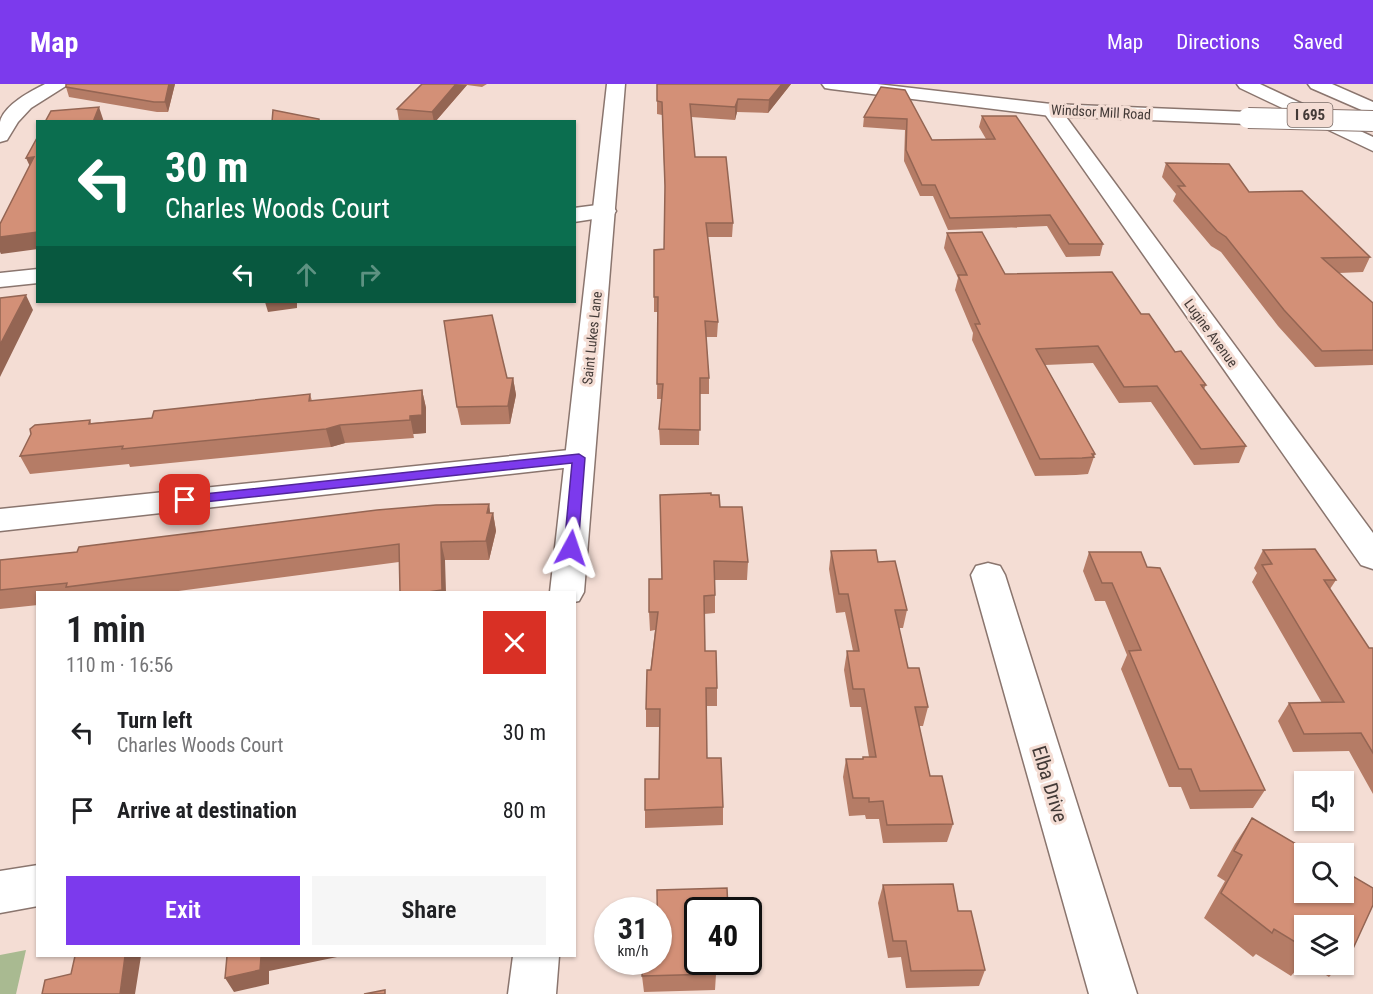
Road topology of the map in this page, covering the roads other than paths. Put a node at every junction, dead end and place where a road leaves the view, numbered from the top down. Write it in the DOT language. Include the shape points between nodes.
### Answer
graph roads {
  1 [pos="60,84"];
  2 [pos="616,84"];
  3 [pos="831,84"];
  4 [pos="1246,84"];
  5 [pos="1317,84"];
  6 [pos="1373,109"];
  7 [pos="1051,110"];
  8 [pos="1373,121"];
  9 [pos="0,136"];
  10 [pos="1373,145"];
  11 [pos="605,211"];
  12 [pos="576,215"];
  13 [pos="36,276"];
  14 [pos="0,280"];
  15 [pos="579,458"];
  16 [pos="0,520"];
  17 [pos="1373,556"];
  18 [pos="988,575"];
  19 [pos="567,591"];
  20 [pos="36,885"];
  21 [pos="0,892"];
  22 [pos="536,957"];
  23 [pos="532,994"];
  24 [pos="1113,994"];
  1 -- 9 [label="main road" via="26,102"];
  2 -- 11 [label="main road, Saint Lukes Lane"];
  3 -- 7 [label="main road, Windsor Mill Road"];
  4 -- 10 [label="main road, I 695"];
  5 -- 6 [label="main road, I 695"];
  7 -- 8 [label="main road, Windsor Mill Road, bridge"];
  7 -- 17 [label="main road, Lugine Avenue"];
  11 -- 12 [label="main road"];
  11 -- 15 [label="main road, Saint Lukes Lane"];
  13 -- 14 [label="main road"];
  15 -- 16 [label="main road"];
  15 -- 19 [label="main road, Saint Lukes Lane"];
  18 -- 24 [label="main road, Elba Drive"];
  20 -- 21 [label="main road"];
  22 -- 23 [label="main road"];
}
